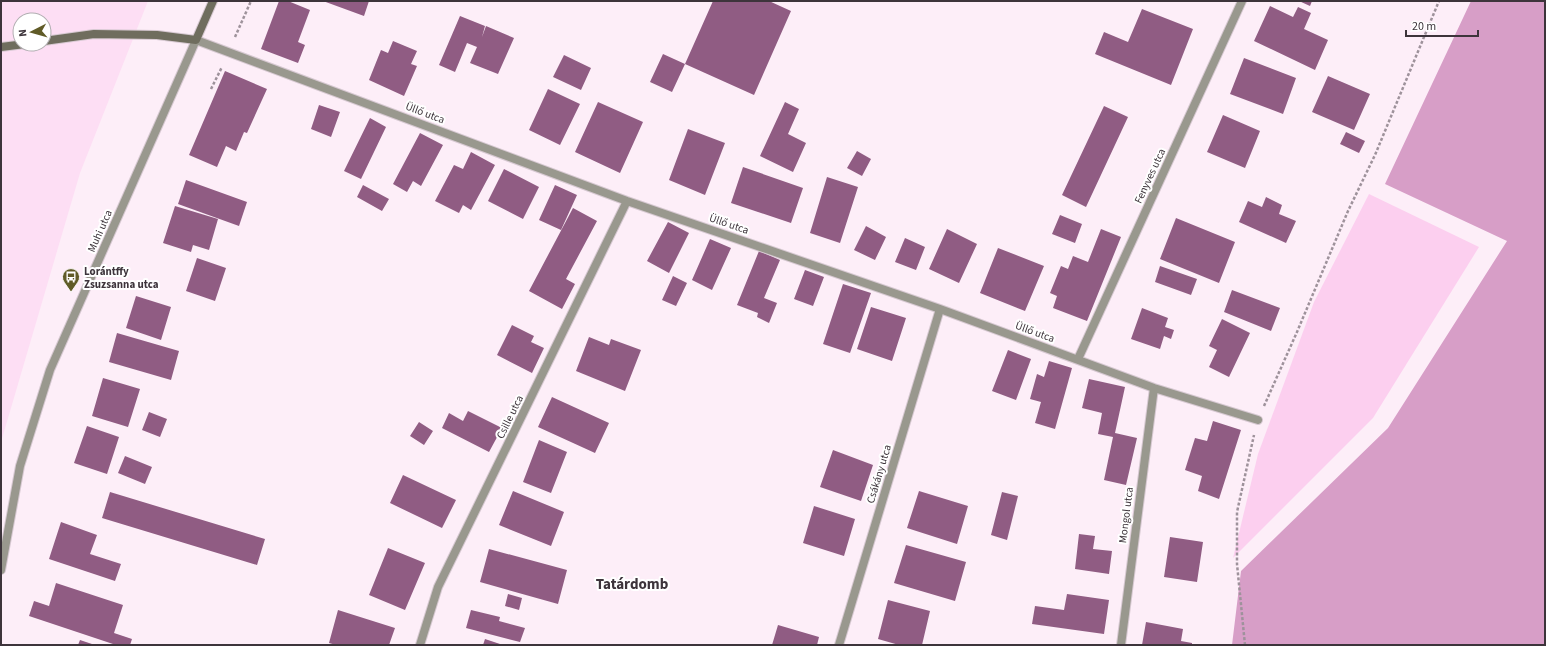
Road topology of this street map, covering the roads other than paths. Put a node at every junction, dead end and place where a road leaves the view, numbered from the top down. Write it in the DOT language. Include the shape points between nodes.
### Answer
graph roads {
  1 [pos="213,1"];
  2 [pos="1242,1"];
  3 [pos="52,40"];
  4 [pos="196,40"];
  5 [pos="12,46"];
  6 [pos="1,47"];
  7 [pos="627,201"];
  8 [pos="940,310"];
  9 [pos="1078,359"];
  10 [pos="1154,388"];
  11 [pos="1258,420"];
  12 [pos="1,570"];
  13 [pos="420,645"];
  14 [pos="839,645"];
  15 [pos="1121,645"];
  1 -- 4 [label="main road, Muhi utca"];
  2 -- 9 [label="street, Fenyves utca"];
  3 -- 4 [label="main road" via="94,34"];
  4 -- 7 [label="street, Üllő utca"];
  4 -- 12 [label="street, Muhi utca" via="50,370 20,466"];
  5 -- 6 [label="main road"];
  7 -- 8 [label="street, Üllő utca"];
  7 -- 13 [label="street, Csille utca" via="438,587"];
  8 -- 9 [label="street, Üllő utca"];
  8 -- 14 [label="street, Csákány utca"];
  9 -- 10 [label="street, Üllő utca"];
  10 -- 11 [label="street, Üllő utca"];
  10 -- 15 [label="street, Mongol utca"];
}
